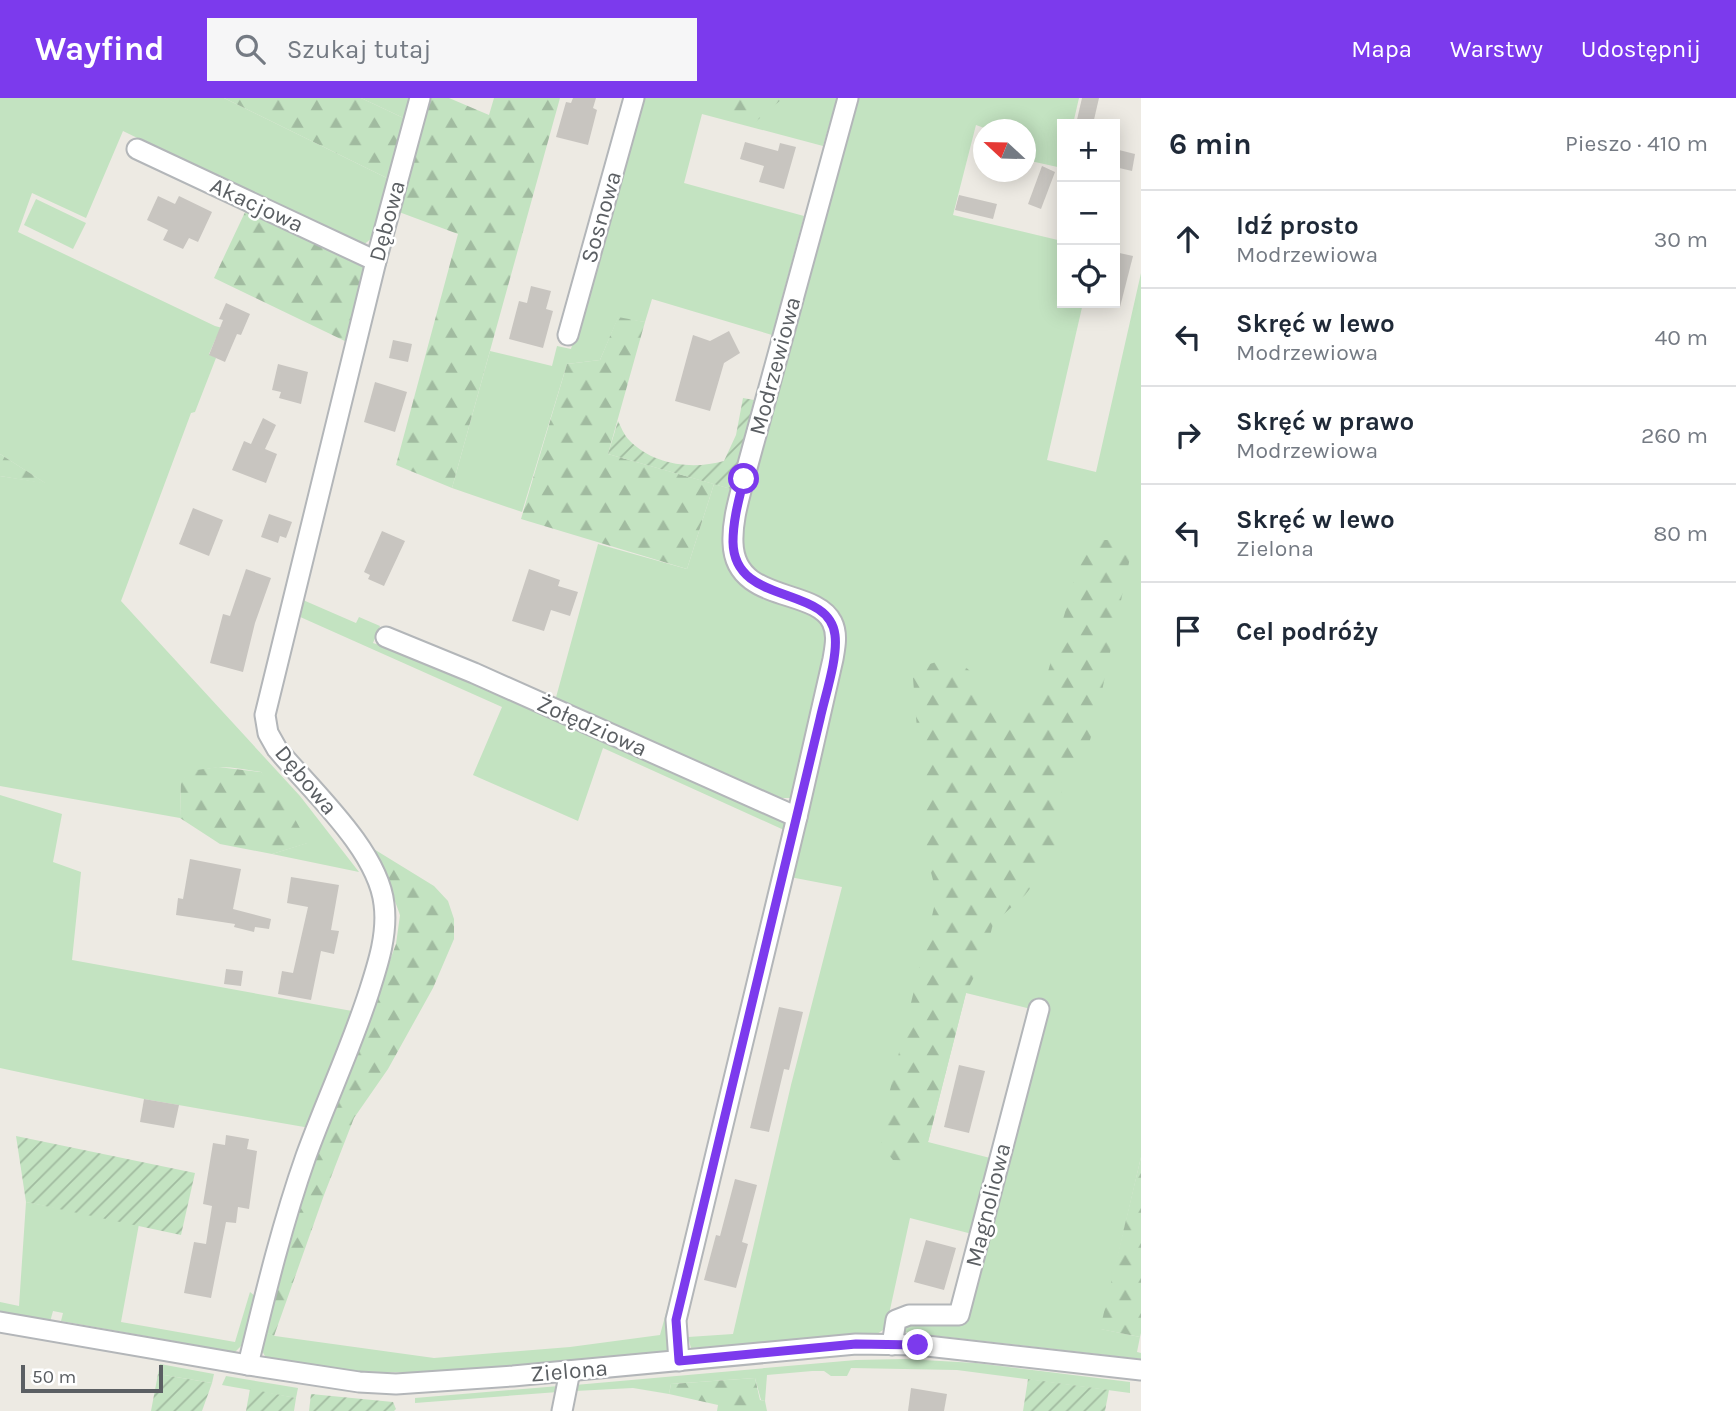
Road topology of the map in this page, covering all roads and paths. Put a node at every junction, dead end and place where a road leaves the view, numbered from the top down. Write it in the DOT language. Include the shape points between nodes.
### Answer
graph roads {
  1 [pos="420,98"];
  2 [pos="634,98"];
  3 [pos="848,98"];
  4 [pos="138,149"];
  5 [pos="376,261"];
  6 [pos="568,335"];
  7 [pos="386,637"];
  8 [pos="797,817"];
  9 [pos="1039,1009"];
  10 [pos="0,1322"];
  11 [pos="892,1345"];
  12 [pos="679,1361"];
  13 [pos="248,1365"];
  14 [pos="1141,1370"];
  15 [pos="570,1371"];
  16 [pos="562,1411"];
  1 -- 5 [label="street, Dębowa"];
  2 -- 6 [label="street, Sosnowa"];
  3 -- 8 [label="street, Modrzewiowa" via="744,479 733,543 740,569 751,580 821,611 836,636"];
  4 -- 5 [label="street, Akacjowa"];
  5 -- 13 [label="street, Dębowa" via="265,715 277,749 351,835 372,868 384,903 383,941 355,1035 306,1156"];
  7 -- 8 [label="street, Żołędziowa"];
  8 -- 12 [label="street, Modrzewiowa" via="676,1320"];
  9 -- 11 [label="street, Magnoliowa" via="959,1315 909,1315 896,1320"];
  10 -- 13 [label="street, Zielona"];
  11 -- 12 [label="street, Zielona" via="856,1344"];
  11 -- 14 [label="street, Zielona"];
  12 -- 15 [label="street, Zielona"];
  13 -- 15 [label="street, Zielona" via="396,1384"];
  15 -- 16 [label="street"];
}
